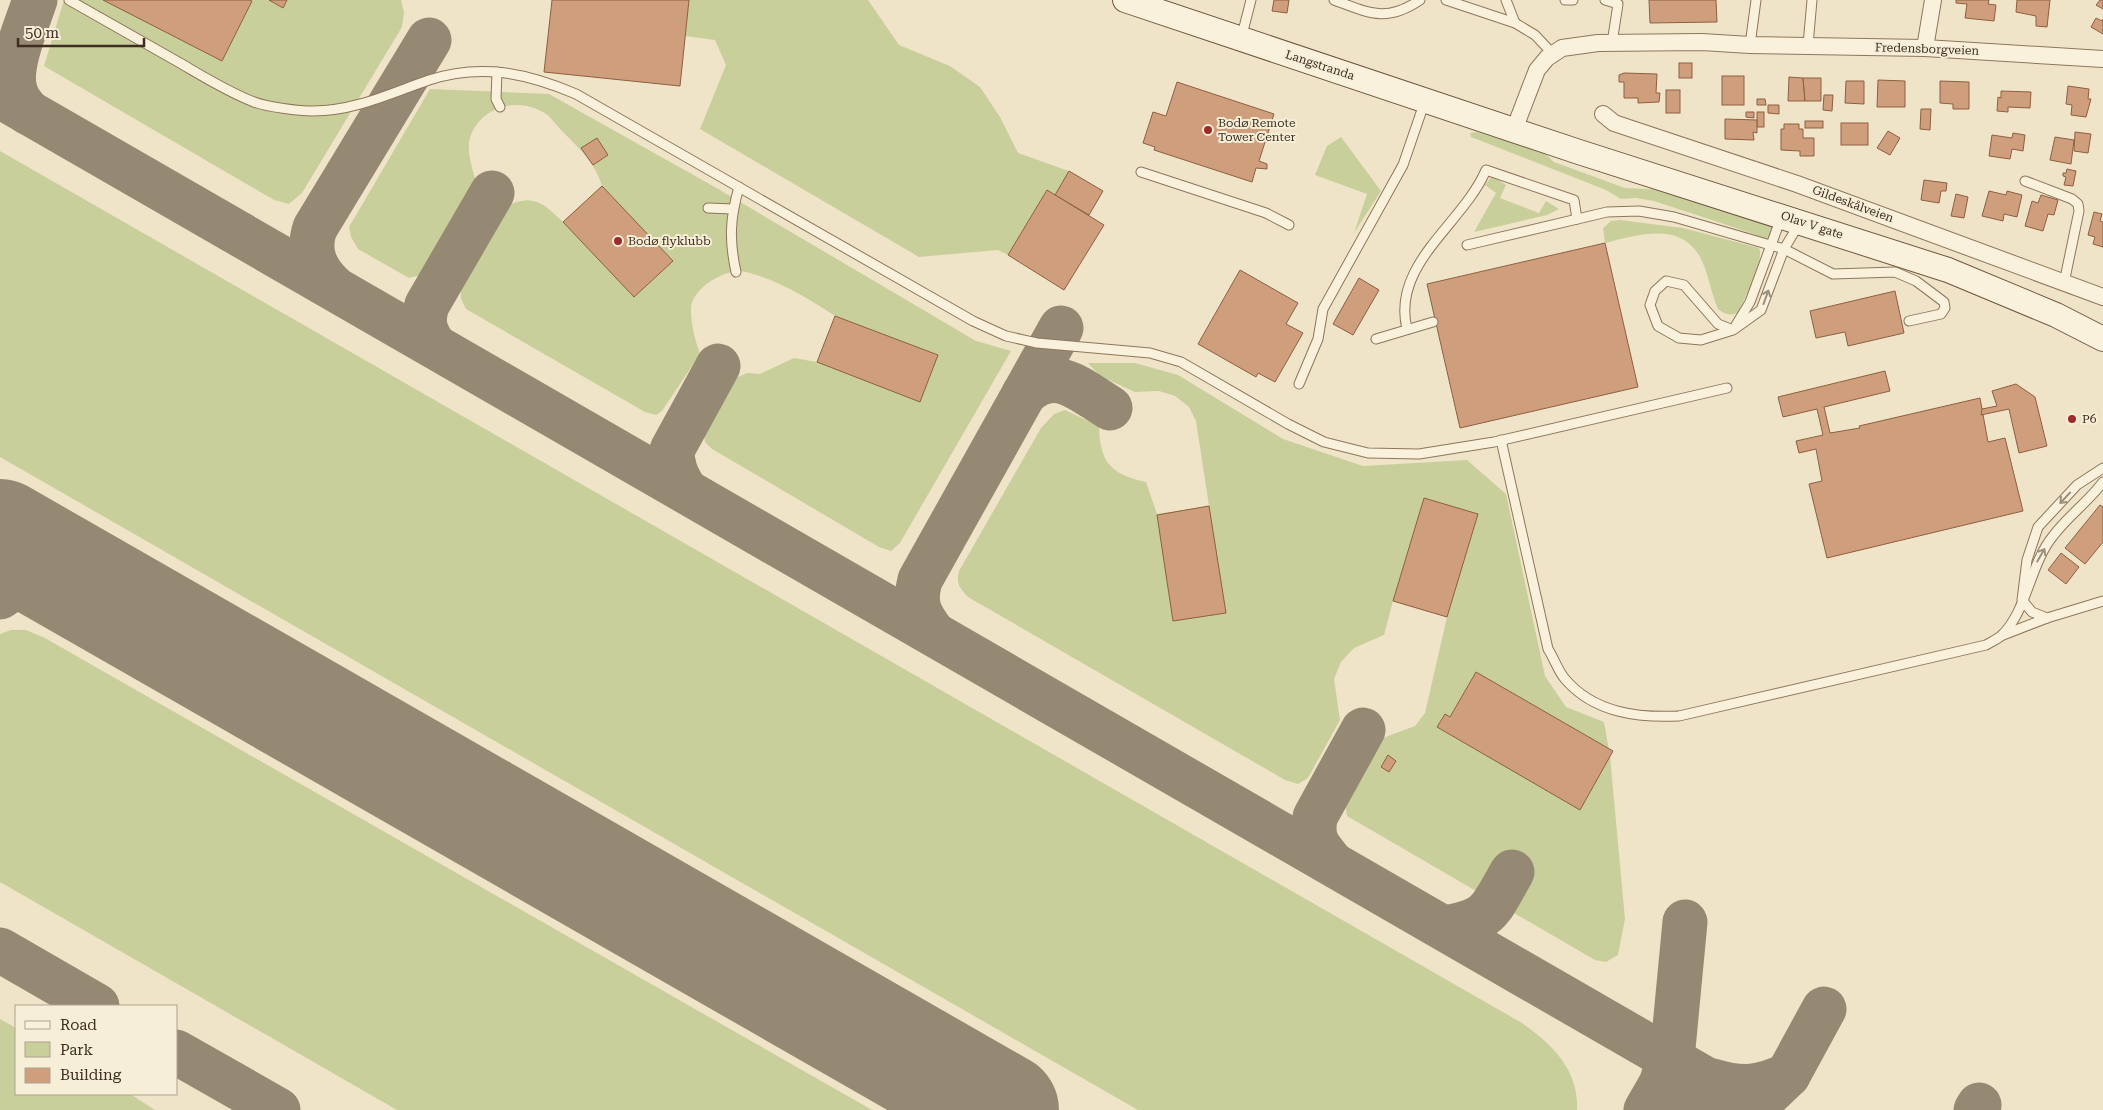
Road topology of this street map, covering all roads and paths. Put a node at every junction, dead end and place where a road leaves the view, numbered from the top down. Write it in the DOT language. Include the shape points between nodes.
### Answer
graph roads {
  1 [pos="68,0"];
  2 [pos="1125,0"];
  3 [pos="1251,0"];
  4 [pos="1334,0"];
  5 [pos="1420,0"];
  6 [pos="1446,0"];
  7 [pos="1506,0"];
  8 [pos="1564,0"];
  9 [pos="1573,0"];
  10 [pos="1605,0"];
  11 [pos="1756,0"];
  12 [pos="1812,0"];
  13 [pos="1933,0"];
  14 [pos="1515,23"];
  15 [pos="1241,39"];
  16 [pos="1612,43"];
  17 [pos="1750,45"];
  18 [pos="1808,45"];
  19 [pos="1925,48"];
  20 [pos="1552,53"];
  21 [pos="2103,59"];
  22 [pos="497,72"];
  23 [pos="1425,100"];
  24 [pos="500,107"];
  25 [pos="1603,114"];
  26 [pos="1514,130"];
  27 [pos="1141,172"];
  28 [pos="2025,181"];
  29 [pos="739,187"];
  30 [pos="708,208"];
  31 [pos="732,209"];
  32 [pos="1791,218"];
  33 [pos="1577,219"];
  34 [pos="1289,225"];
  35 [pos="1467,245"];
  36 [pos="1771,245"];
  37 [pos="1784,249"];
  38 [pos="736,272"];
  39 [pos="2064,283"];
  40 [pos="2103,297"];
  41 [pos="1909,321"];
  42 [pos="1433,322"];
  43 [pos="1407,329"];
  44 [pos="1733,330"];
  45 [pos="1376,338"];
  46 [pos="2103,339"];
  47 [pos="1299,384"];
  48 [pos="1728,388"];
  49 [pos="1501,440"];
  50 [pos="2103,468"];
  51 [pos="2103,482"];
  52 [pos="2022,600"];
  53 [pos="2103,600"];
  54 [pos="2047,618"];
  55 [pos="2002,636"];
  1 -- 22 [label="lane" via="255,103 313,111 329,109 371,102 431,80 481,70"];
  2 -- 15 [label="street, Langstranda"];
  3 -- 15 [label="lane"];
  4 -- 5 [label="lane" via="1386,16"];
  6 -- 14 [label="lane"];
  7 -- 14 [label="lane"];
  8 -- 9 [label="lane"];
  10 -- 16 [label="lane" via="1618,4"];
  11 -- 17 [label="lane"];
  12 -- 18 [label="lane"];
  13 -- 19 [label="street"];
  14 -- 20 [label="lane" via="1535,35"];
  15 -- 23 [label="street, Langstranda"];
  16 -- 17 [label="street, Fredensborgveien"];
  16 -- 20 [label="street, Fredensborgveien" via="1562,48"];
  17 -- 18 [label="street, Fredensborgveien"];
  18 -- 19 [label="street, Fredensborgveien"];
  19 -- 21 [label="street, Fredensborgveien"];
  20 -- 26 [label="street" via="1537,70"];
  22 -- 24 [label="lane" via="496,99"];
  22 -- 29 [label="lane" via="526,76 576,94"];
  23 -- 26 [label="street, Langstranda"];
  23 -- 47 [label="lane" via="1403,164 1323,309 1318,339"];
  25 -- 39 [label="street, Gildeskålveien" via="1614,123 1797,184"];
  26 -- 32 [label="street, Olav V gate"];
  27 -- 34 [label="lane" via="1266,213"];
  28 -- 39 [label="lane" via="2078,204"];
  29 -- 31 [label="lane"];
  29 -- 49 [label="lane" via="973,321 1006,336 1037,343 1150,353 1181,362 1324,442 1368,453 1419,454"];
  30 -- 31 [label="lane"];
  31 -- 38 [label="lane" via="731,251"];
  32 -- 36 [label="lane"];
  32 -- 37 [label="lane" via="1790,234"];
  32 -- 46 [label="street, Olav V gate" via="1957,273"];
  33 -- 35 [label="lane"];
  33 -- 36 [label="lane" via="1607,212 1639,211 1674,217"];
  33 -- 43 [label="lane" via="1574,200 1486,170 1416,268 1404,302"];
  36 -- 37 [label="lane"];
  36 -- 44 [label="lane" via="1750,302"];
  37 -- 41 [label="lane" via="1833,274 1894,272 1916,281 1944,302 1941,314"];
  44 -- 37 [label="lane, one-way" via="1761,310"];
  39 -- 40 [label="street, Gildeskålveien"];
  42 -- 43 [label="lane"];
  43 -- 45 [label="lane"];
  44 -- 44 [label="lane" via="1718,324 1684,285 1666,281 1655,291 1650,305 1658,326 1679,338 1701,340"];
  48 -- 49 [label="lane"];
  49 -- 55 [label="lane" via="1548,649 1565,679 1591,701 1624,714 1650,718 1680,716 1986,645"];
  50 -- 52 [label="lane, one-way" via="2077,485 2038,527 2027,560"];
  52 -- 51 [label="lane, one-way" via="2038,560 2053,535"];
  52 -- 54 [label="lane" via="2032,612"];
  52 -- 55 [label="lane"];
  53 -- 54 [label="lane"];
  54 -- 55 [label="lane"];
}
